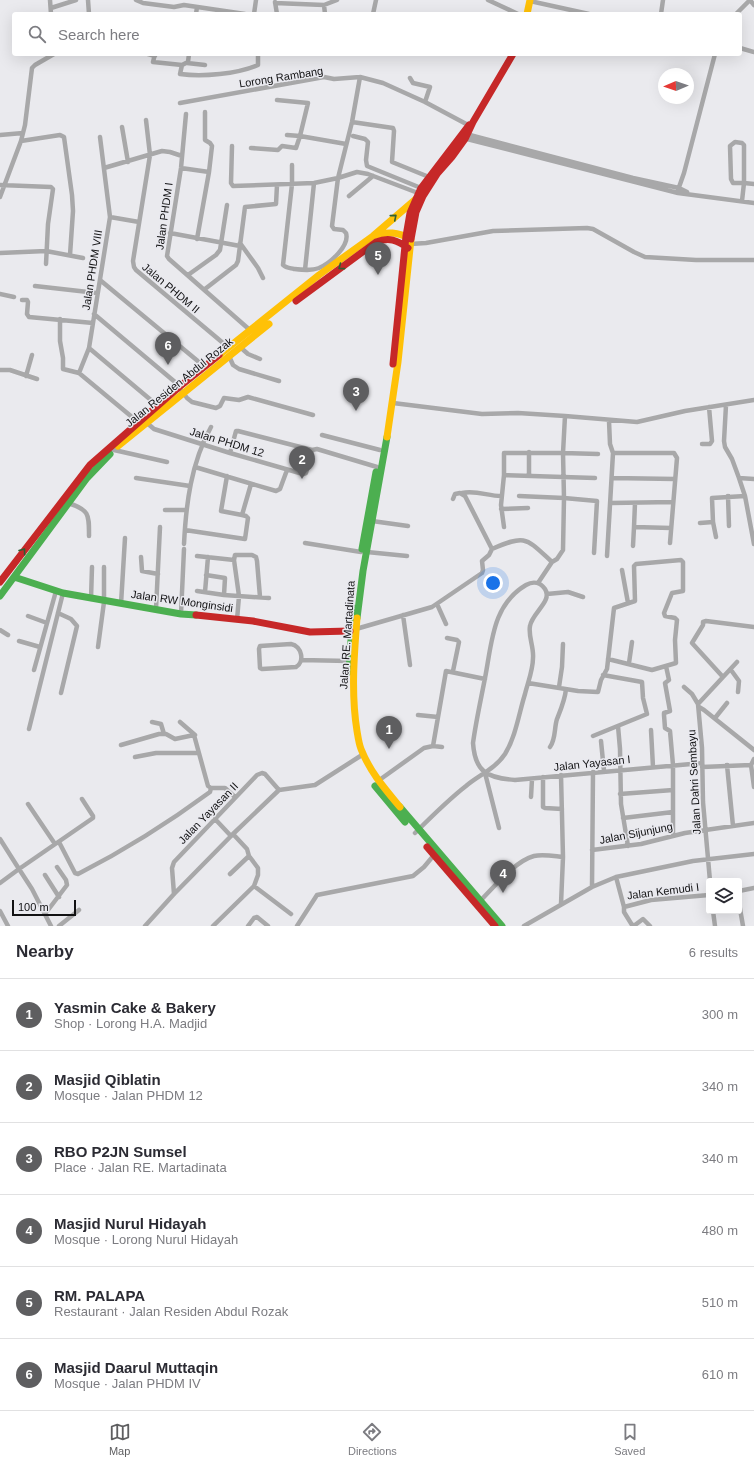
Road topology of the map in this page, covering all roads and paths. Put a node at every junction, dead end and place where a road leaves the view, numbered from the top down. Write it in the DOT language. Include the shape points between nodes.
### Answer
graph roads {
  1 [pos="50,0"];
  2 [pos="76,0"];
  3 [pos="88,0"];
  4 [pos="136,0"];
  5 [pos="256,0"];
  6 [pos="337,0"];
  7 [pos="376,0"];
  8 [pos="488,0"];
  9 [pos="530,0"];
  10 [pos="663,0"];
  11 [pos="750,0"];
  12 [pos="275,1"];
  13 [pos="324,5"];
  14 [pos="754,5"];
  15 [pos="197,7"];
  16 [pos="51,8"];
  17 [pos="51,12"];
  18 [pos="89,12"];
  19 [pos="196,12"];
  20 [pos="231,12"];
  21 [pos="254,12"];
  22 [pos="277,12"];
  23 [pos="325,12"];
  24 [pos="373,12"];
  25 [pos="514,12"];
  26 [pos="527,12"];
  27 [pos="581,12"];
  28 [pos="661,12"];
  29 [pos="738,12"];
  30 [pos="742,49"];
  31 [pos="754,52"];
  32 [pos="51,56"];
  33 [pos="155,56"];
  34 [pos="189,56"];
  35 [pos="258,56"];
  36 [pos="512,56"];
  37 [pos="713,56"];
  38 [pos="187,63"];
  39 [pos="182,65"];
  40 [pos="205,65"];
  41 [pos="360,77"];
  42 [pos="410,78"];
  43 [pos="277,100"];
  44 [pos="425,102"];
  45 [pos="180,103"];
  46 [pos="205,112"];
  47 [pos="186,114"];
  48 [pos="146,120"];
  49 [pos="352,122"];
  50 [pos="122,127"];
  51 [pos="467,131"];
  52 [pos="23,133"];
  53 [pos="0,135"];
  54 [pos="287,135"];
  55 [pos="300,136"];
  56 [pos="353,136"];
  57 [pos="100,137"];
  58 [pos="21,141"];
  59 [pos="346,144"];
  60 [pos="232,146"];
  61 [pos="251,148"];
  62 [pos="150,155"];
  63 [pos="182,156"];
  64 [pos="128,162"];
  65 [pos="292,165"];
  66 [pos="104,168"];
  67 [pos="180,168"];
  68 [pos="209,172"];
  69 [pos="374,176"];
  70 [pos="429,177"];
  71 [pos="338,178"];
  72 [pos="314,183"];
  73 [pos="744,183"];
  74 [pos="292,184"];
  75 [pos="754,184"];
  76 [pos="277,185"];
  77 [pos="2,186"];
  78 [pos="678,190"];
  79 [pos="418,193"];
  80 [pos="349,196"];
  81 [pos="0,197"];
  82 [pos="742,201"];
  83 [pos="754,203"];
  84 [pos="227,205"];
  85 [pos="110,217"];
  86 [pos="139,222"];
  87 [pos="170,233"];
  88 [pos="373,236"];
  89 [pos="197,239"];
  90 [pos="221,243"];
  91 [pos="408,243"];
  92 [pos="240,244"];
  93 [pos="46,251"];
  94 [pos="0,253"];
  95 [pos="70,255"];
  96 [pos="83,258"];
  97 [pos="754,260"];
  98 [pos="46,264"];
  99 [pos="322,269"];
  100 [pos="305,270"];
  101 [pos="188,275"];
  102 [pos="263,278"];
  103 [pos="100,280"];
  104 [pos="36,286"];
  105 [pos="205,289"];
  106 [pos="97,293"];
  107 [pos="0,294"];
  108 [pos="14,297"];
  109 [pos="22,300"];
  110 [pos="94,314"];
  111 [pos="60,319"];
  112 [pos="93,323"];
  113 [pos="251,331"];
  114 [pos="398,345"];
  115 [pos="240,347"];
  116 [pos="89,348"];
  117 [pos="230,348"];
  118 [pos="32,355"];
  119 [pos="229,356"];
  120 [pos="260,359"];
  121 [pos="206,367"];
  122 [pos="0,370"];
  123 [pos="79,373"];
  124 [pos="26,376"];
  125 [pos="37,379"];
  126 [pos="279,382"];
  127 [pos="181,390"];
  128 [pos="754,400"];
  129 [pos="393,403"];
  130 [pos="726,405"];
  131 [pos="158,406"];
  132 [pos="709,407"];
  133 [pos="313,415"];
  134 [pos="565,416"];
  135 [pos="609,420"];
  136 [pos="138,422"];
  137 [pos="147,423"];
  138 [pos="211,427"];
  139 [pos="385,433"];
  140 [pos="322,435"];
  141 [pos="702,444"];
  142 [pos="203,445"];
  143 [pos="114,450"];
  144 [pos="312,450"];
  145 [pos="380,450"];
  146 [pos="529,452"];
  147 [pos="230,453"];
  148 [pos="563,453"];
  149 [pos="613,453"];
  150 [pos="598,454"];
  151 [pos="167,462"];
  152 [pos="377,466"];
  153 [pos="196,467"];
  154 [pos="287,470"];
  155 [pos="504,475"];
  156 [pos="529,475"];
  157 [pos="227,476"];
  158 [pos="563,477"];
  159 [pos="136,478"];
  160 [pos="595,478"];
  161 [pos="612,478"];
  162 [pos="739,478"];
  163 [pos="675,479"];
  164 [pos="754,479"];
  165 [pos="251,484"];
  166 [pos="190,486"];
  167 [pos="462,493"];
  168 [pos="501,496"];
  169 [pos="519,496"];
  170 [pos="728,496"];
  171 [pos="744,496"];
  172 [pos="564,498"];
  173 [pos="453,499"];
  174 [pos="611,502"];
  175 [pos="673,502"];
  176 [pos="68,503"];
  177 [pos="635,503"];
  178 [pos="528,508"];
  179 [pos="501,509"];
  180 [pos="165,510"];
  181 [pos="186,510"];
  182 [pos="242,515"];
  183 [pos="372,521"];
  184 [pos="713,522"];
  185 [pos="700,523"];
  186 [pos="408,526"];
  187 [pos="729,526"];
  188 [pos="160,527"];
  189 [pos="504,527"];
  190 [pos="634,527"];
  191 [pos="672,528"];
  192 [pos="185,530"];
  193 [pos="89,536"];
  194 [pos="716,537"];
  195 [pos="125,538"];
  196 [pos="305,543"];
  197 [pos="670,543"];
  198 [pos="754,544"];
  199 [pos="633,546"];
  200 [pos="492,549"];
  201 [pos="364,552"];
  202 [pos="594,554"];
  203 [pos="197,556"];
  204 [pos="407,556"];
  205 [pos="607,556"];
  206 [pos="141,557"];
  207 [pos="208,557"];
  208 [pos="234,560"];
  209 [pos="550,564"];
  210 [pos="92,566"];
  211 [pos="104,566"];
  212 [pos="622,570"];
  213 [pos="3,573"];
  214 [pos="158,574"];
  215 [pos="206,575"];
  216 [pos="14,577"];
  217 [pos="0,582"];
  218 [pos="538,583"];
  219 [pos="197,591"];
  220 [pos="60,592"];
  221 [pos="205,592"];
  222 [pos="547,594"];
  223 [pos="224,595"];
  224 [pos="0,596"];
  225 [pos="239,596"];
  226 [pos="260,597"];
  227 [pos="583,597"];
  228 [pos="269,598"];
  229 [pos="91,599"];
  230 [pos="104,603"];
  231 [pos="628,603"];
  232 [pos="121,604"];
  233 [pos="437,604"];
  234 [pos="156,609"];
  235 [pos="58,613"];
  236 [pos="181,614"];
  237 [pos="403,615"];
  238 [pos="28,616"];
  239 [pos="237,620"];
  240 [pos="47,623"];
  241 [pos="446,624"];
  242 [pos="754,627"];
  243 [pos="0,630"];
  244 [pos="353,630"];
  245 [pos="8,635"];
  246 [pos="447,638"];
  247 [pos="19,641"];
  248 [pos="632,642"];
  249 [pos="563,644"];
  250 [pos="40,647"];
  251 [pos="98,647"];
  252 [pos="608,659"];
  253 [pos="301,660"];
  254 [pos="348,661"];
  255 [pos="737,662"];
  256 [pos="628,663"];
  257 [pos="410,665"];
  258 [pos="666,666"];
  259 [pos="34,670"];
  260 [pos="731,670"];
  261 [pos="453,671"];
  262 [pos="603,674"];
  263 [pos="352,676"];
  264 [pos="723,677"];
  265 [pos="485,679"];
  266 [pos="528,682"];
  267 [pos="684,687"];
  268 [pos="559,688"];
  269 [pos="566,689"];
  270 [pos="738,692"];
  271 [pos="61,693"];
  272 [pos="727,702"];
  273 [pos="698,706"];
  274 [pos="418,715"];
  275 [pos="438,717"];
  276 [pos="715,718"];
  277 [pos="152,722"];
  278 [pos="180,722"];
  279 [pos="618,726"];
  280 [pos="29,729"];
  281 [pos="651,730"];
  282 [pos="164,734"];
  283 [pos="194,735"];
  284 [pos="593,736"];
  285 [pos="601,741"];
  286 [pos="121,745"];
  287 [pos="433,746"];
  288 [pos="442,747"];
  289 [pos="550,747"];
  290 [pos="754,750"];
  291 [pos="199,753"];
  292 [pos="360,756"];
  293 [pos="134,757"];
  294 [pos="754,759"];
  295 [pos="673,765"];
  296 [pos="702,765"];
  297 [pos="751,765"];
  298 [pos="653,766"];
  299 [pos="727,766"];
  300 [pos="621,770"];
  301 [pos="604,771"];
  302 [pos="593,772"];
  303 [pos="485,773"];
  304 [pos="561,775"];
  305 [pos="542,777"];
  306 [pos="532,779"];
  307 [pos="378,781"];
  308 [pos="754,787"];
  309 [pos="211,788"];
  310 [pos="279,790"];
  311 [pos="673,790"];
  312 [pos="620,794"];
  313 [pos="235,797"];
  314 [pos="531,797"];
  315 [pos="82,799"];
  316 [pos="28,804"];
  317 [pos="562,808"];
  318 [pos="673,812"];
  319 [pos="623,818"];
  320 [pos="215,819"];
  321 [pos="754,823"];
  322 [pos="733,826"];
  323 [pos="499,828"];
  324 [pos="705,830"];
  325 [pos="417,831"];
  326 [pos="232,835"];
  327 [pos="673,836"];
  328 [pos="0,839"];
  329 [pos="57,843"];
  330 [pos="628,846"];
  331 [pos="592,850"];
  332 [pos="754,854"];
  333 [pos="250,856"];
  334 [pos="434,856"];
  335 [pos="563,857"];
  336 [pos="708,859"];
  337 [pos="57,867"];
  338 [pos="18,869"];
  339 [pos="230,874"];
  340 [pos="45,875"];
  341 [pos="616,877"];
  342 [pos="710,878"];
  343 [pos="0,883"];
  344 [pos="254,886"];
  345 [pos="592,886"];
  346 [pos="754,888"];
  347 [pos="742,890"];
  348 [pos="174,894"];
  349 [pos="706,895"];
  350 [pos="59,897"];
  351 [pos="480,900"];
  352 [pos="561,904"];
  353 [pos="624,906"];
  354 [pos="79,910"];
  355 [pos="0,911"];
  356 [pos="45,914"];
  357 [pos="291,914"];
  358 [pos="713,914"];
  359 [pos="741,914"];
  360 [pos="8,926"];
  361 [pos="51,926"];
  362 [pos="59,926"];
  363 [pos="146,926"];
  364 [pos="213,926"];
  365 [pos="248,926"];
  366 [pos="268,926"];
  367 [pos="297,926"];
  368 [pos="495,926"];
  369 [pos="502,926"];
  370 [pos="524,926"];
  371 [pos="650,926"];
  372 [pos="715,926"];
  373 [pos="743,926"];
  1 -- 16 [label="street"];
  2 -- 16 [label="street"];
  3 -- 18 [label="street"];
  4 -- 15 [label="street" via="174,7"];
  5 -- 21 [label="street"];
  6 -- 13 [label="street"];
  7 -- 24 [label="street"];
  8 -- 25 [label="street"];
  9 -- 26 [label="main road"];
  9 -- 27 [label="street"];
  10 -- 28 [label="street"];
  11 -- 14 [label="street"];
  11 -- 29 [label="street"];
  12 -- 13 [label="street"];
  12 -- 22 [label="street"];
  13 -- 23 [label="street"];
  15 -- 19 [label="street"];
  15 -- 20 [label="street"];
  16 -- 17 [label="street"];
  30 -- 31 [label="street"];
  32 -- 52 [label="street" via="32,68"];
  33 -- 39 [label="street" via="153,62"];
  34 -- 38 [label="street"];
  35 -- 39 [label="street" via="257,66 233,72 181,74"];
  36 -- 51 [label="main road"];
  37 -- 78 [label="street"];
  38 -- 39 [label="street"];
  38 -- 40 [label="street"];
  41 -- 44 [label="street, Lorong Rambang" via="383,83"];
  41 -- 45 [label="street, Lorong Rambang" via="324,77"];
  41 -- 49 [label="street"];
  42 -- 44 [label="street" via="413,83 430,87"];
  43 -- 55 [label="street" via="308,103"];
  44 -- 51 [label="street, Lorong Rambang"];
  46 -- 68 [label="street" via="205,140 212,146"];
  47 -- 63 [label="street, Jalan PHDM I"];
  48 -- 62 [label="street, Jalan PHDM II"];
  49 -- 59 [label="street"];
  49 -- 70 [label="street" via="393,128 392,162"];
  50 -- 64 [label="street"];
  51 -- 70 [label="main road"];
  51 -- 78 [label="street, Lorong Rambang"];
  51 -- 91 [label="main road" via="452,158 437,174 423,196"];
  52 -- 53 [label="street"];
  52 -- 58 [label="street"];
  54 -- 55 [label="street"];
  55 -- 59 [label="street"];
  55 -- 61 [label="street" via="296,148"];
  56 -- 79 [label="street" via="368,142 367,166"];
  57 -- 66 [label="street, Jalan PHDM VIII"];
  58 -- 77 [label="street"];
  58 -- 95 [label="street" via="60,135 64,137 73,211"];
  59 -- 71 [label="street"];
  60 -- 76 [label="street" via="232,185"];
  62 -- 63 [label="street" via="164,151"];
  62 -- 64 [label="street"];
  62 -- 86 [label="street, Jalan PHDM II"];
  63 -- 67 [label="street, Jalan PHDM I"];
  64 -- 66 [label="street"];
  65 -- 74 [label="street"];
  66 -- 85 [label="street, Jalan PHDM VIII"];
  67 -- 68 [label="street"];
  67 -- 87 [label="street, Jalan PHDM I"];
  68 -- 89 [label="street"];
  69 -- 71 [label="street" via="355,172"];
  69 -- 79 [label="street"];
  69 -- 80 [label="street"];
  70 -- 79 [label="main road"];
  71 -- 72 [label="street"];
  71 -- 99 [label="street" via="332,226 334,229 343,230 347,241"];
  72 -- 74 [label="street"];
  72 -- 100 [label="street"];
  73 -- 73 [label="street" via="733,183 731,179 730,146 733,143 744,145"];
  73 -- 75 [label="street"];
  73 -- 82 [label="street"];
  74 -- 76 [label="street"];
  74 -- 100 [label="street" via="283,265 287,268"];
  76 -- 92 [label="street" via="276,204 245,207"];
  77 -- 81 [label="street"];
  77 -- 93 [label="street" via="53,188"];
  78 -- 82 [label="street, Lorong Rambang"];
  88 -- 79 [label="main road, Jalan Residen Abdul Rozak, one-way"];
  79 -- 91 [label="main road" via="408,220"];
  82 -- 83 [label="street, Lorong Rambang"];
  84 -- 90 [label="street"];
  85 -- 86 [label="street"];
  85 -- 103 [label="street, Jalan PHDM VIII"];
  86 -- 117 [label="street, Jalan PHDM II" via="134,268"];
  87 -- 89 [label="street"];
  87 -- 101 [label="street, Jalan PHDM I" via="167,256"];
  88 -- 91 [label="main road" via="383,232 397,232"];
  88 -- 99 [label="main road, Jalan Residen Abdul Rozak"];
  89 -- 90 [label="street"];
  90 -- 92 [label="street"];
  90 -- 101 [label="street" via="216,255"];
  91 -- 97 [label="street" via="426,243 493,231 587,228 645,256 696,260"];
  91 -- 114 [label="main road"];
  91 -- 115 [label="main road, Jalan Residen Abdul Rozak, one-way" via="391,238 372,245"];
  92 -- 102 [label="street"];
  92 -- 105 [label="street" via="237,263"];
  93 -- 94 [label="street"];
  93 -- 95 [label="street"];
  93 -- 98 [label="street"];
  95 -- 96 [label="street"];
  99 -- 100 [label="street"];
  99 -- 113 [label="main road, Jalan Residen Abdul Rozak"];
  101 -- 105 [label="street, Jalan PHDM I"];
  103 -- 106 [label="street, Jalan PHDM VIII"];
  103 -- 121 [label="street"];
  104 -- 106 [label="street"];
  105 -- 113 [label="street, Jalan PHDM I"];
  106 -- 110 [label="street, Jalan PHDM VIII"];
  107 -- 108 [label="street"];
  109 -- 111 [label="street" via="28,302 29,317"];
  110 -- 112 [label="street, Jalan PHDM VIII"];
  110 -- 127 [label="street" via="175,382"];
  111 -- 112 [label="street"];
  111 -- 123 [label="street" via="62,368"];
  112 -- 116 [label="street, Jalan PHDM VIII"];
  113 -- 117 [label="main road, Jalan Residen Abdul Rozak"];
  114 -- 129 [label="main road"];
  114 -- 139 [label="main road"];
  115 -- 119 [label="main road, Jalan Residen Abdul Rozak"];
  115 -- 120 [label="street"];
  116 -- 123 [label="street, Jalan PHDM VIII"];
  116 -- 131 [label="street"];
  117 -- 121 [label="main road, Jalan Residen Abdul Rozak"];
  118 -- 124 [label="street"];
  119 -- 126 [label="street" via="239,369"];
  119 -- 127 [label="main road, Jalan Residen Abdul Rozak"];
  121 -- 127 [label="main road, Jalan Residen Abdul Rozak"];
  122 -- 124 [label="street" via="10,370"];
  123 -- 136 [label="street"];
  124 -- 125 [label="street"];
  127 -- 131 [label="main road, Jalan Residen Abdul Rozak"];
  127 -- 133 [label="street" via="190,401 216,408 224,398 241,400 248,397"];
  127 -- 137 [label="main road, Jalan Residen Abdul Rozak"];
  128 -- 130 [label="street"];
  129 -- 134 [label="street" via="482,414"];
  129 -- 139 [label="main road"];
  130 -- 132 [label="street"];
  130 -- 162 [label="street" via="724,444"];
  131 -- 136 [label="main road, Jalan Residen Abdul Rozak"];
  132 -- 135 [label="street" via="643,421"];
  132 -- 141 [label="street" via="712,441 710,444"];
  134 -- 135 [label="street"];
  134 -- 148 [label="street"];
  135 -- 149 [label="street"];
  213 -- 136 [label="main road, Jalan Residen Abdul Rozak, one-way" via="90,465"];
  137 -- 142 [label="street, Jalan PHDM 12" via="154,429"];
  137 -- 143 [label="main road, Jalan Residen Abdul Rozak"];
  138 -- 142 [label="street"];
  139 -- 145 [label="main road"];
  139 -- 183 [label="main road"];
  140 -- 145 [label="street"];
  142 -- 147 [label="street, Jalan PHDM 12"];
  142 -- 153 [label="street"];
  143 -- 151 [label="street"];
  143 -- 176 [label="main road, Jalan Residen Abdul Rozak" via="87,478"];
  144 -- 147 [label="street" via="236,431"];
  144 -- 152 [label="street" via="317,449"];
  144 -- 154 [label="street, Jalan PHDM 12" via="306,472 303,474"];
  145 -- 152 [label="main road"];
  146 -- 148 [label="street"];
  146 -- 155 [label="street" via="504,453"];
  146 -- 156 [label="street"];
  147 -- 154 [label="street, Jalan PHDM 12"];
  148 -- 150 [label="street"];
  148 -- 158 [label="street"];
  149 -- 161 [label="street"];
  149 -- 163 [label="street" via="674,453"];
  152 -- 201 [label="main road" via="369,502"];
  153 -- 157 [label="street"];
  153 -- 166 [label="street"];
  154 -- 165 [label="street" via="279,491"];
  155 -- 156 [label="street"];
  155 -- 168 [label="street"];
  156 -- 158 [label="street"];
  157 -- 165 [label="street"];
  157 -- 182 [label="street" via="220,511"];
  158 -- 160 [label="street"];
  158 -- 172 [label="street"];
  159 -- 166 [label="street"];
  161 -- 163 [label="street"];
  161 -- 174 [label="street"];
  162 -- 164 [label="street"];
  162 -- 171 [label="street"];
  163 -- 175 [label="street"];
  165 -- 182 [label="street"];
  166 -- 181 [label="street"];
  167 -- 168 [label="street"];
  167 -- 173 [label="street" via="455,494"];
  167 -- 200 [label="street"];
  168 -- 179 [label="street"];
  169 -- 172 [label="street"];
  170 -- 171 [label="street"];
  170 -- 184 [label="street" via="712,498"];
  170 -- 187 [label="street"];
  171 -- 198 [label="street"];
  172 -- 202 [label="street" via="597,501"];
  172 -- 209 [label="street" via="563,550"];
  174 -- 177 [label="street"];
  174 -- 205 [label="street"];
  175 -- 177 [label="street"];
  175 -- 191 [label="street"];
  176 -- 193 [label="street" via="87,512"];
  176 -- 216 [label="main road, Jalan Residen Abdul Rozak"];
  177 -- 190 [label="street"];
  178 -- 179 [label="street"];
  179 -- 189 [label="street"];
  180 -- 181 [label="street"];
  181 -- 192 [label="street"];
  182 -- 192 [label="street" via="248,518 245,539"];
  183 -- 186 [label="street"];
  183 -- 201 [label="main road"];
  184 -- 185 [label="street"];
  184 -- 194 [label="street"];
  188 -- 214 [label="street"];
  190 -- 191 [label="street"];
  190 -- 199 [label="street"];
  191 -- 197 [label="street"];
  192 -- 236 [label="street"];
  195 -- 232 [label="street"];
  196 -- 201 [label="street"];
  200 -- 209 [label="street" via="524,540 530,542"];
  200 -- 233 [label="street" via="482,561 482,573"];
  201 -- 204 [label="street"];
  201 -- 244 [label="main road"];
  203 -- 207 [label="street"];
  206 -- 214 [label="street" via="141,571"];
  207 -- 208 [label="street"];
  207 -- 215 [label="street"];
  208 -- 225 [label="street"];
  208 -- 226 [label="street" via="236,555 256,557"];
  209 -- 218 [label="street"];
  210 -- 229 [label="street"];
  211 -- 230 [label="street"];
  212 -- 231 [label="street"];
  213 -- 217 [label="main road, Jalan Residen Abdul Rozak"];
  214 -- 234 [label="street"];
  215 -- 221 [label="street"];
  215 -- 223 [label="street" via="225,578"];
  216 -- 220 [label="main road, Jalan RW Monginsidi"];
  216 -- 224 [label="main road, Jalan Residen Abdul Rozak"];
  218 -- 222 [label="street"];
  218 -- 265 [label="street" via="530,583 521,588 502,610 493,630"];
  219 -- 221 [label="street"];
  220 -- 229 [label="main road, Jalan RW Monginsidi"];
  220 -- 235 [label="street"];
  220 -- 240 [label="street"];
  221 -- 223 [label="street"];
  222 -- 227 [label="street" via="568,592"];
  222 -- 266 [label="street" via="530,624 533,659"];
  223 -- 225 [label="street"];
  225 -- 226 [label="street"];
  225 -- 239 [label="street"];
  226 -- 228 [label="street"];
  229 -- 230 [label="main road, Jalan RW Monginsidi"];
  230 -- 232 [label="main road, Jalan RW Monginsidi"];
  230 -- 251 [label="street"];
  231 -- 252 [label="street" via="614,608"];
  231 -- 258 [label="street" via="636,600 634,565 682,560 683,591 672,593 664,613 665,616 677,620 676,662"];
  232 -- 234 [label="main road, Jalan RW Monginsidi"];
  233 -- 237 [label="street"];
  233 -- 241 [label="street"];
  234 -- 236 [label="main road, Jalan RW Monginsidi"];
  235 -- 271 [label="street" via="71,619 77,626"];
  235 -- 280 [label="street"];
  236 -- 239 [label="main road, Jalan RW Monginsidi"];
  237 -- 244 [label="street"];
  237 -- 257 [label="street"];
  238 -- 240 [label="street"];
  239 -- 244 [label="main road, Jalan RW Monginsidi" via="310,632"];
  240 -- 250 [label="street"];
  242 -- 264 [label="street" via="705,621 692,643"];
  243 -- 245 [label="street"];
  244 -- 254 [label="main road"];
  244 -- 263 [label="main road, Jalan RE. Martadinata"];
  246 -- 261 [label="street" via="458,642"];
  247 -- 250 [label="street"];
  248 -- 256 [label="street"];
  249 -- 268 [label="street"];
  250 -- 259 [label="street"];
  252 -- 256 [label="street"];
  252 -- 262 [label="street"];
  253 -- 253 [label="street" via="296,645 263,645 259,648 262,669 296,667"];
  253 -- 254 [label="street"];
  254 -- 263 [label="main road"];
  255 -- 260 [label="street"];
  256 -- 258 [label="street" via="652,670"];
  258 -- 295 [label="street" via="669,680 665,684 670,711 664,715 665,728 670,731"];
  260 -- 264 [label="street"];
  260 -- 270 [label="street" via="739,681"];
  261 -- 265 [label="street"];
  261 -- 275 [label="street" via="446,671"];
  262 -- 269 [label="street" via="597,692"];
  262 -- 279 [label="street" via="642,683 642,698 647,715"];
  263 -- 292 [label="main road" via="352,732"];
  264 -- 273 [label="street"];
  265 -- 303 [label="street" via="473,743 475,759"];
  266 -- 268 [label="street"];
  266 -- 303 [label="street" via="509,747 500,761"];
  267 -- 273 [label="street" via="692,694"];
  268 -- 269 [label="street"];
  269 -- 289 [label="street"];
  272 -- 276 [label="street"];
  273 -- 276 [label="street"];
  273 -- 296 [label="street, Jalan Dahri Sembayu"];
  274 -- 275 [label="street"];
  275 -- 287 [label="street"];
  276 -- 290 [label="street"];
  277 -- 282 [label="street" via="161,724"];
  278 -- 283 [label="street"];
  279 -- 284 [label="street"];
  279 -- 300 [label="street"];
  281 -- 298 [label="street"];
  282 -- 283 [label="street" via="175,739"];
  282 -- 286 [label="street"];
  283 -- 291 [label="street"];
  285 -- 301 [label="street"];
  287 -- 288 [label="street"];
  287 -- 307 [label="street" via="424,748"];
  291 -- 293 [label="street"];
  291 -- 309 [label="street" via="207,785"];
  292 -- 307 [label="main road"];
  292 -- 310 [label="street" via="315,786"];
  292 -- 325 [label="main road" via="362,767 374,785"];
  294 -- 297 [label="street"];
  295 -- 296 [label="street, Jalan Yayasan I"];
  295 -- 298 [label="street, Jalan Yayasan I"];
  295 -- 311 [label="street"];
  296 -- 299 [label="street, Jalan Yayasan I"];
  296 -- 324 [label="street, Jalan Dahri Sembayu"];
  297 -- 299 [label="street, Jalan Yayasan I"];
  297 -- 308 [label="street"];
  298 -- 300 [label="street, Jalan Yayasan I"];
  299 -- 322 [label="street"];
  300 -- 301 [label="street, Jalan Yayasan I"];
  300 -- 312 [label="street"];
  301 -- 302 [label="street, Jalan Yayasan I"];
  302 -- 304 [label="street, Jalan Yayasan I"];
  302 -- 331 [label="street"];
  303 -- 306 [label="street, Jalan Yayasan I" via="510,780"];
  303 -- 323 [label="street"];
  303 -- 325 [label="street" via="464,787"];
  304 -- 305 [label="street, Jalan Yayasan I"];
  304 -- 317 [label="street"];
  305 -- 306 [label="street, Jalan Yayasan I"];
  305 -- 317 [label="street" via="543,807"];
  306 -- 314 [label="street"];
  307 -- 325 [label="main road"];
  309 -- 313 [label="street" via="225,788"];
  309 -- 329 [label="street" via="210,792 155,831 78,874"];
  310 -- 313 [label="street, Jalan Yayasan II" via="262,773 256,775"];
  310 -- 326 [label="street"];
  311 -- 312 [label="street"];
  311 -- 318 [label="street"];
  312 -- 319 [label="street"];
  313 -- 320 [label="street, Jalan Yayasan II"];
  315 -- 329 [label="street" via="93,818"];
  316 -- 329 [label="street"];
  317 -- 335 [label="street"];
  318 -- 319 [label="street"];
  318 -- 327 [label="street"];
  319 -- 330 [label="street"];
  320 -- 326 [label="street"];
  320 -- 348 [label="street, Jalan Yayasan II" via="174,863"];
  321 -- 322 [label="street, Jalan Sijunjung"];
  322 -- 324 [label="street, Jalan Sijunjung"];
  324 -- 327 [label="street, Jalan Sijunjung"];
  324 -- 336 [label="street, Jalan Dahri Sembayu"];
  325 -- 334 [label="main road"];
  325 -- 351 [label="main road"];
  326 -- 333 [label="street"];
  326 -- 348 [label="street"];
  327 -- 330 [label="street, Jalan Sijunjung"];
  328 -- 338 [label="street"];
  329 -- 338 [label="street"];
  330 -- 331 [label="street, Jalan Sijunjung"];
  331 -- 345 [label="street"];
  332 -- 336 [label="street"];
  333 -- 339 [label="street"];
  333 -- 344 [label="street" via="259,870"];
  334 -- 367 [label="street" via="413,876 316,896"];
  334 -- 368 [label="main road"];
  335 -- 351 [label="street" via="528,858"];
  335 -- 352 [label="street"];
  336 -- 341 [label="street"];
  336 -- 342 [label="street, Jalan Dahri Sembayu"];
  337 -- 350 [label="street" via="67,884"];
  338 -- 343 [label="street"];
  338 -- 356 [label="street"];
  340 -- 350 [label="street"];
  341 -- 345 [label="street"];
  341 -- 353 [label="street, Jalan Kemudi I"];
  344 -- 357 [label="street"];
  344 -- 364 [label="street"];
  345 -- 352 [label="street"];
  346 -- 347 [label="street"];
  348 -- 363 [label="street"];
  349 -- 353 [label="street, Jalan Kemudi I" via="656,899"];
  350 -- 356 [label="street"];
  351 -- 369 [label="main road"];
  352 -- 370 [label="street"];
  353 -- 371 [label="street" via="624,912 632,925 643,919"];
  354 -- 362 [label="street"];
  355 -- 360 [label="street"];
  356 -- 361 [label="street"];
  358 -- 372 [label="street"];
  359 -- 373 [label="street"];
  365 -- 366 [label="street" via="257,917"];
}
